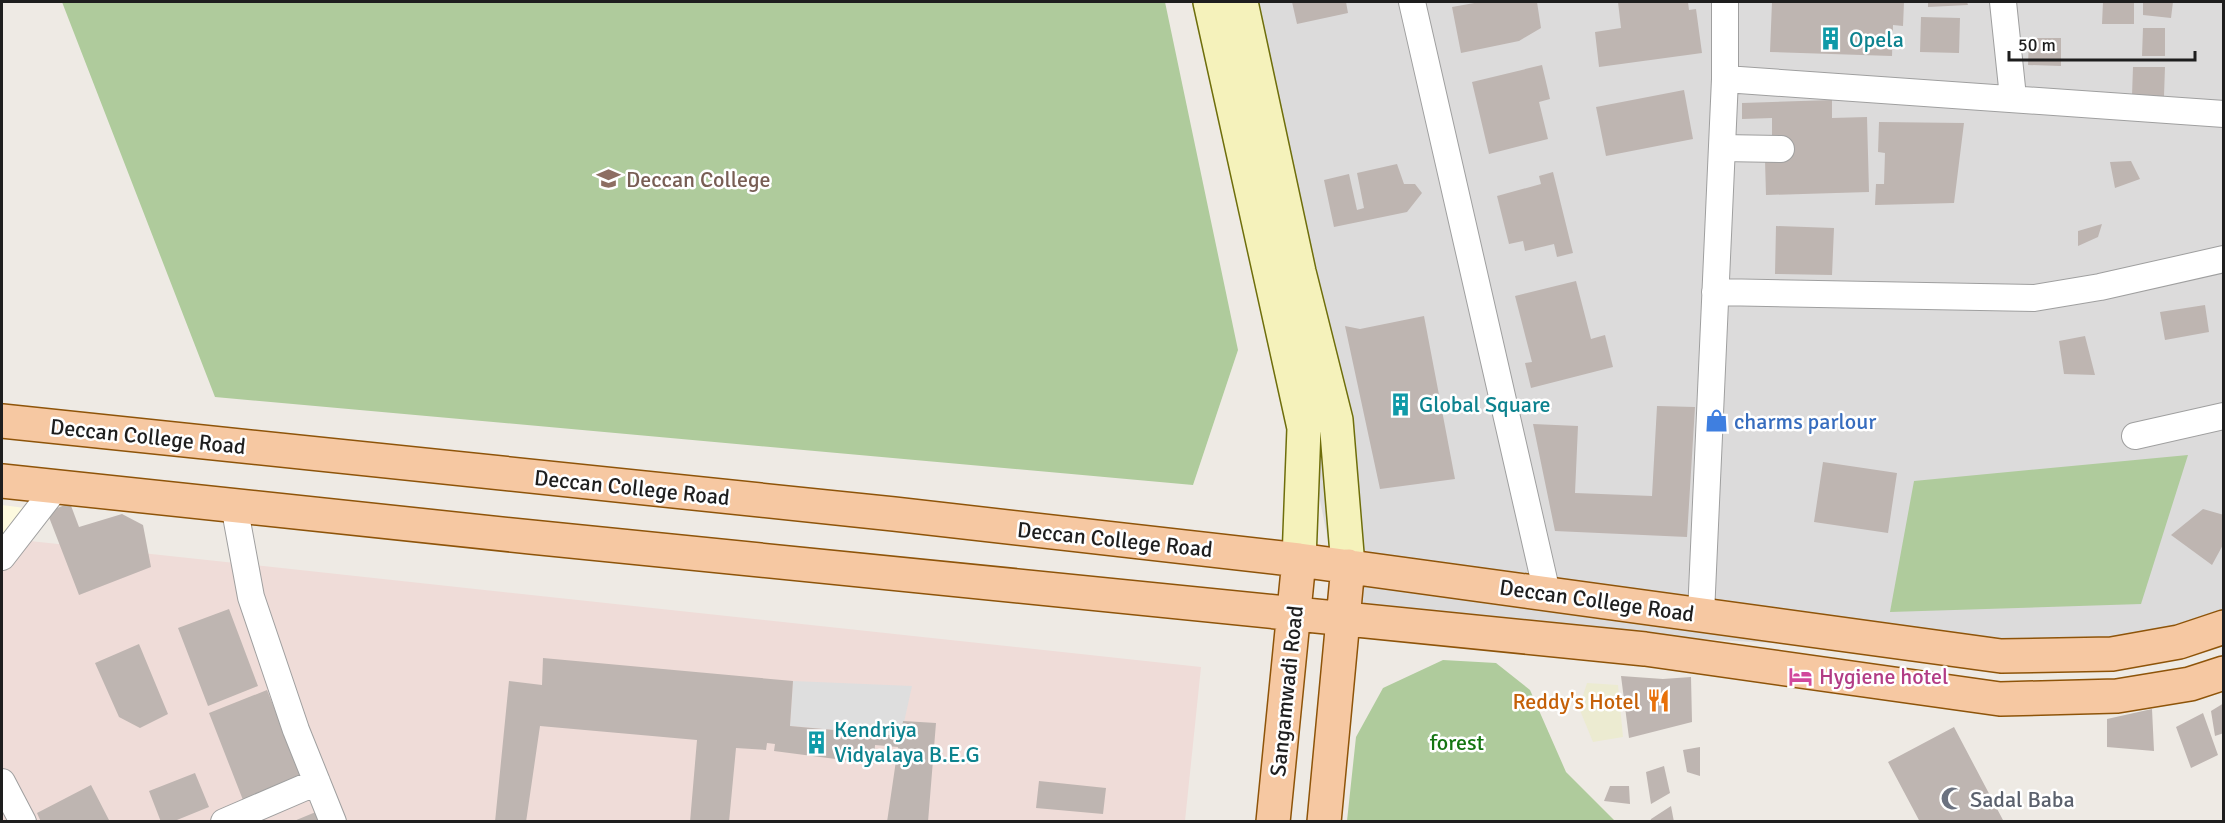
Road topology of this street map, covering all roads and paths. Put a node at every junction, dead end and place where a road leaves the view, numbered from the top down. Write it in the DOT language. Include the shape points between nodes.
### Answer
graph roads {
  1 [pos="1210,2"];
  2 [pos="1241,2"];
  3 [pos="1412,2"];
  4 [pos="1725,2"];
  5 [pos="2003,2"];
  6 [pos="1725,79"];
  7 [pos="2013,97"];
  8 [pos="2223,114"];
  9 [pos="1722,148"];
  10 [pos="1781,148"];
  11 [pos="2223,258"];
  12 [pos="1716,292"];
  13 [pos="2223,416"];
  14 [pos="2,421"];
  15 [pos="2135,436"];
  16 [pos="2,481"];
  17 [pos="57,486"];
  18 [pos="234,505"];
  19 [pos="2,557"];
  20 [pos="1299,560"];
  21 [pos="1348,566"];
  22 [pos="1547,593"];
  23 [pos="1293,614"];
  24 [pos="1701,614"];
  25 [pos="1344,619"];
  26 [pos="2223,627"];
  27 [pos="2223,673"];
  28 [pos="2,782"];
  29 [pos="317,782"];
  30 [pos="23,822"];
  31 [pos="224,822"];
  32 [pos="333,822"];
  33 [pos="1273,822"];
  34 [pos="1324,822"];
  1 -- 20 [label="street" via="1304,428"];
  2 -- 21 [label="street" via="1299,272 1336,420"];
  3 -- 22 [label="street"];
  4 -- 6 [label="street"];
  5 -- 7 [label="street"];
  6 -- 7 [label="street"];
  6 -- 9 [label="street"];
  7 -- 8 [label="street"];
  9 -- 10 [label="street"];
  9 -- 12 [label="street"];
  11 -- 12 [label="street" via="2034,298"];
  12 -- 24 [label="street"];
  13 -- 15 [label="street"];
  14 -- 20 [label="main road, Deccan College Road"];
  16 -- 17 [label="main road, Deccan College Road"];
  17 -- 18 [label="main road, Deccan College Road"];
  17 -- 19 [label="street"];
  18 -- 23 [label="main road, Deccan College Road"];
  18 -- 29 [label="street" via="251,597"];
  20 -- 21 [label="main road, Deccan College Road"];
  20 -- 23 [label="main road, Sangamwadi Road"];
  21 -- 22 [label="main road, Deccan College Road"];
  21 -- 25 [label="main road"];
  22 -- 24 [label="main road, Deccan College Road"];
  23 -- 25 [label="main road, Deccan College Road"];
  23 -- 33 [label="main road, Sangamwadi Road"];
  24 -- 26 [label="main road, Deccan College Road" via="2001,656 2112,654 2179,642"];
  25 -- 27 [label="main road, Deccan College Road" via="1645,649 2000,699 2117,696 2190,684"];
  25 -- 34 [label="main road"];
  28 -- 30 [label="street"];
  29 -- 31 [label="street"];
  29 -- 32 [label="street"];
}
